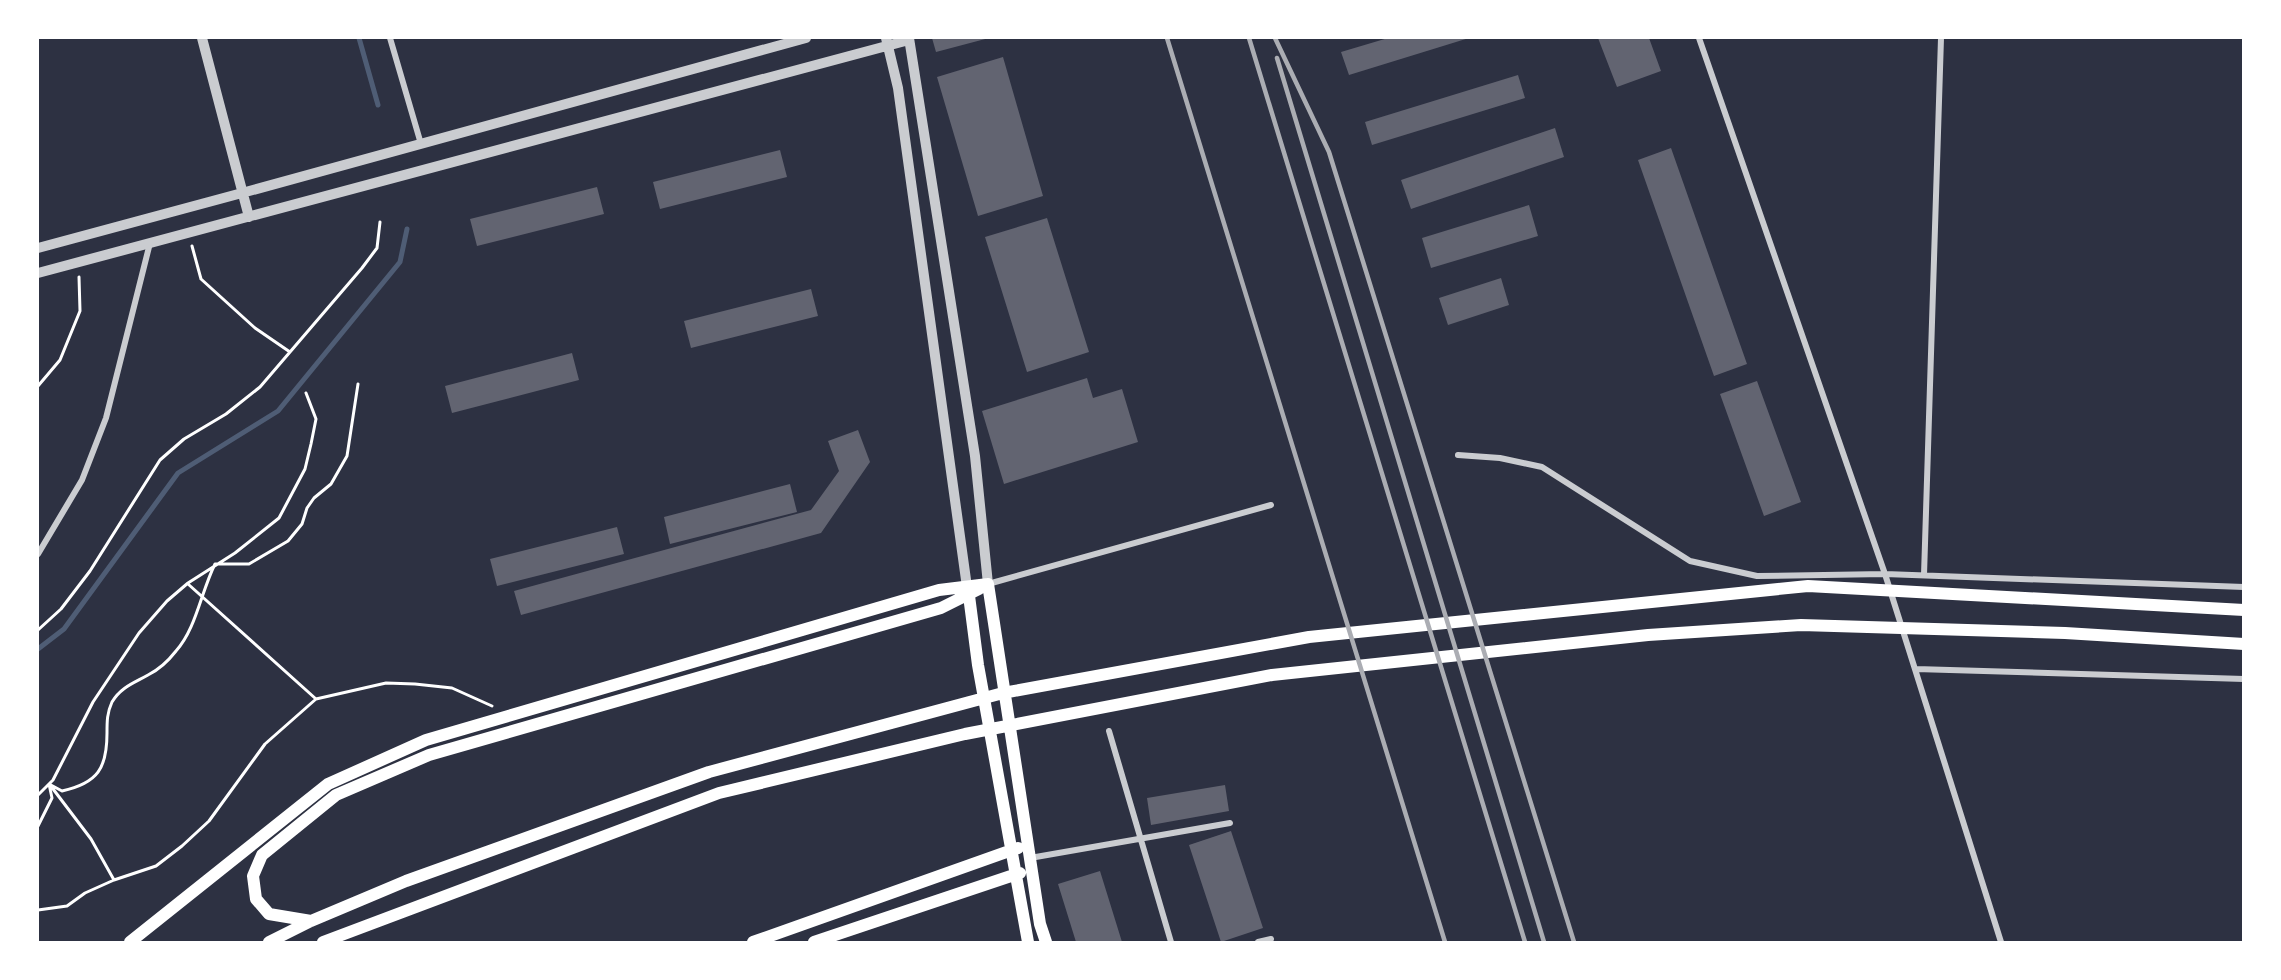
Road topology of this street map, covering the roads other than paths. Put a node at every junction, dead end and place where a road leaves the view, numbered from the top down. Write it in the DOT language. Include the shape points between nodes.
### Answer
graph roads {
  1 [pos="202,38"];
  2 [pos="390,38"];
  3 [pos="806,38"];
  4 [pos="1699,38"];
  5 [pos="1941,38"];
  6 [pos="909,39"];
  7 [pos="887,42"];
  8 [pos="421,144"];
  9 [pos="242,193"];
  10 [pos="249,216"];
  11 [pos="150,243"];
  12 [pos="38,248"];
  13 [pos="38,273"];
  14 [pos="1458,455"];
  15 [pos="1271,505"];
  16 [pos="38,554"];
  17 [pos="1884,574"];
  18 [pos="1924,575"];
  19 [pos="988,584"];
  20 [pos="2244,587"];
  21 [pos="968,591"];
  22 [pos="2244,610"];
  23 [pos="2244,644"];
  24 [pos="1916,669"];
  25 [pos="2244,679"];
  26 [pos="1109,731"];
  27 [pos="1230,823"];
  28 [pos="1141,838"];
  29 [pos="1027,845"];
  30 [pos="1011,851"];
  31 [pos="1030,864"];
  32 [pos="1015,875"];
  33 [pos="311,921"];
  34 [pos="1271,939"];
  35 [pos="130,942"];
  36 [pos="269,942"];
  37 [pos="323,942"];
  38 [pos="753,942"];
  39 [pos="814,942"];
  40 [pos="1028,942"];
  41 [pos="1046,942"];
  42 [pos="1172,942"];
  43 [pos="1258,942"];
  44 [pos="2001,942"];
  1 -- 9 [label="street"];
  2 -- 8 [label="street"];
  3 -- 8 [label="street"];
  4 -- 17 [label="street"];
  5 -- 18 [label="street"];
  6 -- 7 [label="street"];
  6 -- 19 [label="street" via="975,456"];
  7 -- 10 [label="street"];
  7 -- 21 [label="street" via="898,88"];
  8 -- 9 [label="street"];
  9 -- 10 [label="street"];
  9 -- 12 [label="street"];
  10 -- 11 [label="street"];
  11 -- 13 [label="street"];
  11 -- 16 [label="street" via="106,418 82,480"];
  14 -- 17 [label="street" via="1542,467 1690,561 1757,576"];
  15 -- 19 [label="street"];
  17 -- 18 [label="street"];
  17 -- 24 [label="street"];
  18 -- 20 [label="street"];
  19 -- 21 [label="main road"];
  19 -- 29 [label="main road"];
  21 -- 30 [label="main road"];
  21 -- 33 [label="main road" via="941,608 429,755 336,795 262,855 253,876 256,899 269,914"];
  21 -- 35 [label="main road" via="939,590 426,740 327,784"];
  22 -- 33 [label="main road" via="1808,586 1309,637 1003,693 709,772 406,881"];
  23 -- 37 [label="main road" via="2065,633 1801,625 1648,634 1272,675 965,734 719,793"];
  24 -- 25 [label="street"];
  24 -- 44 [label="street"];
  26 -- 28 [label="street"];
  27 -- 28 [label="street"];
  28 -- 31 [label="street"];
  28 -- 42 [label="street"];
  29 -- 30 [label="main road"];
  29 -- 31 [label="main road"];
  30 -- 32 [label="main road"];
  30 -- 38 [label="main road"];
  31 -- 32 [label="main road"];
  31 -- 41 [label="main road"];
  32 -- 39 [label="main road"];
  32 -- 40 [label="main road"];
  33 -- 36 [label="main road"];
  34 -- 43 [label="street"];
}
